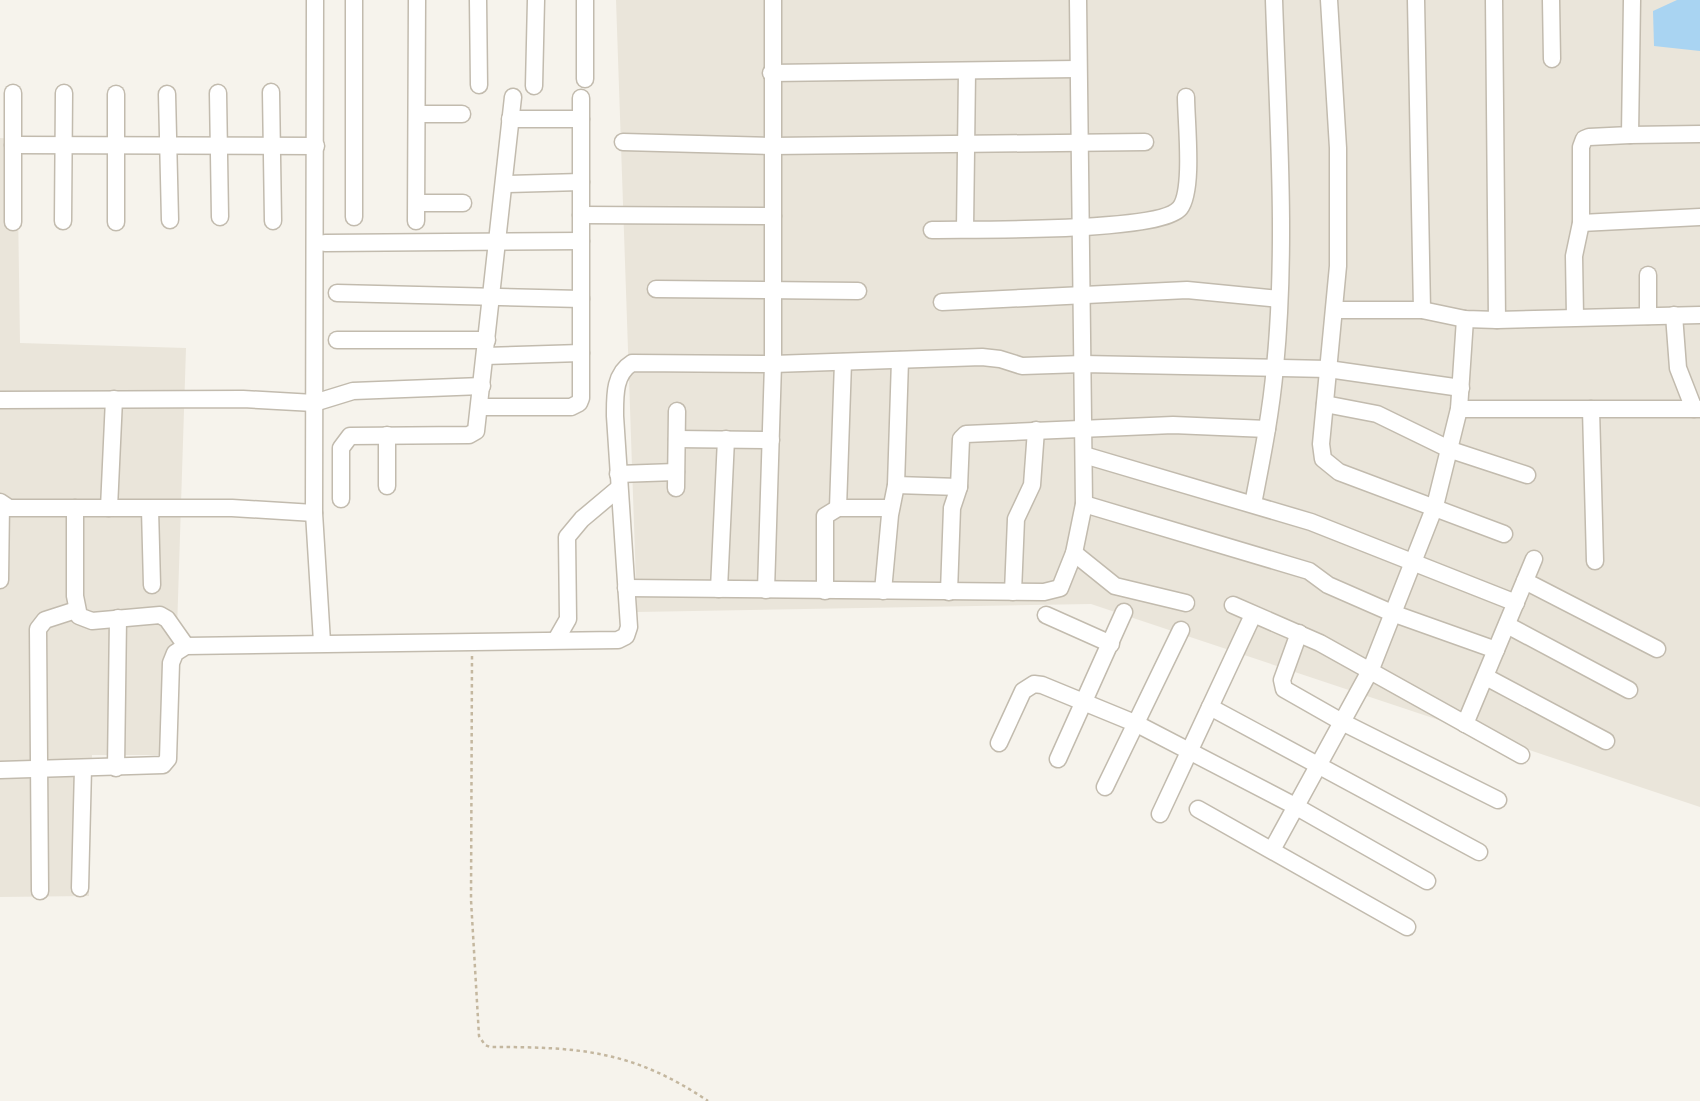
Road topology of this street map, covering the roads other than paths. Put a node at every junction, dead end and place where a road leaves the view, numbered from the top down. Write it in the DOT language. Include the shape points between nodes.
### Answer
graph roads {
  1 [pos="315,0"];
  2 [pos="354,0"];
  3 [pos="416,0"];
  4 [pos="478,0"];
  5 [pos="536,0"];
  6 [pos="585,0"];
  7 [pos="773,0"];
  8 [pos="1078,0"];
  9 [pos="1274,0"];
  10 [pos="1329,0"];
  11 [pos="1416,0"];
  12 [pos="1494,0"];
  13 [pos="1551,0"];
  14 [pos="1632,0"];
  15 [pos="1552,59"];
  16 [pos="1077,69"];
  17 [pos="967,72"];
  18 [pos="771,73"];
  19 [pos="585,79"];
  20 [pos="479,85"];
  21 [pos="534,86"];
  22 [pos="271,92"];
  23 [pos="13,93"];
  24 [pos="64,93"];
  25 [pos="218,93"];
  26 [pos="116,94"];
  27 [pos="167,94"];
  28 [pos="513,97"];
  29 [pos="1186,97"];
  30 [pos="581,98"];
  31 [pos="418,114"];
  32 [pos="462,114"];
  33 [pos="510,119"];
  34 [pos="581,119"];
  35 [pos="1700,134"];
  36 [pos="1630,135"];
  37 [pos="623,142"];
  38 [pos="1145,142"];
  39 [pos="1077,143"];
  40 [pos="13,145"];
  41 [pos="64,145"];
  42 [pos="116,145"];
  43 [pos="169,145"];
  44 [pos="219,145"];
  45 [pos="272,146"];
  46 [pos="316,146"];
  47 [pos="771,146"];
  48 [pos="965,146"];
  49 [pos="581,182"];
  50 [pos="503,184"];
  51 [pos="417,203"];
  52 [pos="463,204"];
  53 [pos="581,215"];
  54 [pos="773,216"];
  55 [pos="220,217"];
  56 [pos="354,217"];
  57 [pos="1700,217"];
  58 [pos="170,220"];
  59 [pos="63,221"];
  60 [pos="273,221"];
  61 [pos="416,221"];
  62 [pos="13,222"];
  63 [pos="116,222"];
  64 [pos="1581,223"];
  65 [pos="1080,227"];
  66 [pos="965,229"];
  67 [pos="932,230"];
  68 [pos="581,241"];
  69 [pos="325,243"];
  70 [pos="497,243"];
  71 [pos="1648,275"];
  72 [pos="656,289"];
  73 [pos="773,290"];
  74 [pos="858,291"];
  75 [pos="337,293"];
  76 [pos="1081,297"];
  77 [pos="491,298"];
  78 [pos="581,299"];
  79 [pos="1279,299"];
  80 [pos="942,302"];
  81 [pos="1335,310"];
  82 [pos="1422,310"];
  83 [pos="1674,315"];
  84 [pos="1700,315"];
  85 [pos="1648,316"];
  86 [pos="1575,317"];
  87 [pos="1465,318"];
  88 [pos="1497,320"];
  89 [pos="337,340"];
  90 [pos="486,348"];
  91 [pos="581,353"];
  92 [pos="900,360"];
  93 [pos="844,362"];
  94 [pos="773,364"];
  95 [pos="1083,364"];
  96 [pos="1275,366"];
  97 [pos="1328,369"];
  98 [pos="482,386"];
  99 [pos="1461,388"];
  100 [pos="114,399"];
  101 [pos="0,400"];
  102 [pos="314,403"];
  103 [pos="1325,404"];
  104 [pos="480,407"];
  105 [pos="1459,409"];
  106 [pos="1591,409"];
  107 [pos="1697,409"];
  108 [pos="677,411"];
  109 [pos="1085,428"];
  110 [pos="1267,429"];
  111 [pos="1036,430"];
  112 [pos="387,435"];
  113 [pos="677,439"];
  114 [pos="726,439"];
  115 [pos="771,440"];
  116 [pos="1451,450"];
  117 [pos="1084,455"];
  118 [pos="1527,475"];
  119 [pos="619,481"];
  120 [pos="896,485"];
  121 [pos="387,486"];
  122 [pos="959,487"];
  123 [pos="341,499"];
  124 [pos="1,503"];
  125 [pos="1253,503"];
  126 [pos="1084,504"];
  127 [pos="1435,506"];
  128 [pos="75,508"];
  129 [pos="109,508"];
  130 [pos="838,508"];
  131 [pos="891,508"];
  132 [pos="150,509"];
  133 [pos="314,513"];
  134 [pos="1504,534"];
  135 [pos="1074,553"];
  136 [pos="1534,559"];
  137 [pos="1413,561"];
  138 [pos="1595,561"];
  139 [pos="0,580"];
  140 [pos="1525,581"];
  141 [pos="152,585"];
  142 [pos="626,588"];
  143 [pos="719,589"];
  144 [pos="766,590"];
  145 [pos="825,591"];
  146 [pos="883,591"];
  147 [pos="949,592"];
  148 [pos="1013,592"];
  149 [pos="1186,603"];
  150 [pos="1516,603"];
  151 [pos="1233,605"];
  152 [pos="76,610"];
  153 [pos="1125,612"];
  154 [pos="1392,613"];
  155 [pos="1046,615"];
  156 [pos="1253,615"];
  157 [pos="118,618"];
  158 [pos="1507,625"];
  159 [pos="1181,630"];
  160 [pos="1299,633"];
  161 [pos="556,640"];
  162 [pos="322,642"];
  163 [pos="1111,644"];
  164 [pos="186,646"];
  165 [pos="1657,649"];
  166 [pos="1496,650"];
  167 [pos="1371,669"];
  168 [pos="1486,677"];
  169 [pos="1629,690"];
  170 [pos="1086,703"];
  171 [pos="1210,707"];
  172 [pos="1342,722"];
  173 [pos="1137,724"];
  174 [pos="1465,724"];
  175 [pos="1606,741"];
  176 [pos="999,744"];
  177 [pos="1189,751"];
  178 [pos="1521,755"];
  179 [pos="1058,759"];
  180 [pos="1319,764"];
  181 [pos="83,768"];
  182 [pos="116,768"];
  183 [pos="40,769"];
  184 [pos="0,770"];
  185 [pos="1105,787"];
  186 [pos="1498,800"];
  187 [pos="1295,806"];
  188 [pos="1198,809"];
  189 [pos="1160,814"];
  190 [pos="1272,850"];
  191 [pos="1479,852"];
  192 [pos="1427,881"];
  193 [pos="80,888"];
  194 [pos="40,891"];
  195 [pos="1407,927"];
  1 -- 46 [label="street"];
  2 -- 56 [label="street"];
  3 -- 31 [label="street"];
  4 -- 20 [label="street"];
  5 -- 21 [label="street"];
  6 -- 19 [label="street"];
  7 -- 18 [label="street"];
  8 -- 16 [label="street"];
  9 -- 79 [label="street"];
  10 -- 81 [label="street" via="1338,148"];
  11 -- 82 [label="street"];
  12 -- 88 [label="street"];
  13 -- 15 [label="street"];
  14 -- 36 [label="street"];
  16 -- 17 [label="street"];
  16 -- 39 [label="street"];
  17 -- 18 [label="street"];
  17 -- 48 [label="street"];
  18 -- 47 [label="street"];
  22 -- 45 [label="street"];
  23 -- 40 [label="street"];
  24 -- 41 [label="street"];
  25 -- 44 [label="street"];
  26 -- 42 [label="street"];
  27 -- 43 [label="street"];
  28 -- 33 [label="street"];
  29 -- 65 [label="street" via="1187,188 1181,207 1159,218"];
  30 -- 34 [label="street"];
  31 -- 32 [label="street"];
  31 -- 51 [label="street"];
  33 -- 34 [label="street"];
  33 -- 50 [label="street"];
  34 -- 49 [label="street"];
  35 -- 36 [label="street"];
  36 -- 64 [label="street" via="1589,137 1582,142"];
  37 -- 47 [label="street"];
  38 -- 39 [label="street"];
  39 -- 48 [label="street"];
  39 -- 65 [label="street"];
  40 -- 41 [label="street"];
  40 -- 62 [label="street"];
  41 -- 42 [label="street"];
  41 -- 59 [label="street"];
  42 -- 43 [label="street"];
  42 -- 63 [label="street"];
  43 -- 44 [label="street"];
  43 -- 58 [label="street"];
  44 -- 45 [label="street"];
  44 -- 55 [label="street"];
  45 -- 46 [label="street"];
  45 -- 60 [label="street"];
  46 -- 102 [label="street"];
  47 -- 48 [label="street"];
  47 -- 54 [label="street"];
  48 -- 66 [label="street"];
  49 -- 50 [label="street"];
  49 -- 53 [label="street"];
  50 -- 70 [label="street"];
  51 -- 52 [label="street"];
  51 -- 61 [label="street"];
  53 -- 54 [label="street"];
  53 -- 68 [label="street"];
  54 -- 73 [label="street"];
  57 -- 64 [label="street"];
  64 -- 86 [label="street" via="1574,256"];
  65 -- 66 [label="street"];
  65 -- 76 [label="street"];
  66 -- 67 [label="street"];
  68 -- 70 [label="street"];
  68 -- 78 [label="street"];
  69 -- 70 [label="street"];
  70 -- 77 [label="street"];
  71 -- 85 [label="street"];
  72 -- 73 [label="street"];
  73 -- 74 [label="street"];
  73 -- 94 [label="street"];
  75 -- 77 [label="street"];
  76 -- 79 [label="street" via="1187,290"];
  76 -- 80 [label="street"];
  76 -- 95 [label="street"];
  77 -- 78 [label="street"];
  77 -- 90 [label="street"];
  78 -- 91 [label="street"];
  79 -- 96 [label="street"];
  81 -- 82 [label="street"];
  81 -- 97 [label="street"];
  82 -- 87 [label="street"];
  83 -- 84 [label="street"];
  83 -- 85 [label="street"];
  83 -- 107 [label="street" via="1678,368"];
  85 -- 86 [label="street"];
  86 -- 88 [label="street"];
  87 -- 88 [label="street"];
  87 -- 99 [label="street"];
  89 -- 90 [label="street"];
  90 -- 91 [label="street"];
  90 -- 98 [label="street"];
  91 -- 104 [label="street" via="581,398 576,406"];
  92 -- 93 [label="street"];
  92 -- 95 [label="street" via="982,357 1022,366"];
  92 -- 120 [label="street"];
  93 -- 94 [label="street"];
  93 -- 130 [label="street"];
  94 -- 115 [label="street"];
  94 -- 119 [label="street" via="642,361 625,368 615,398"];
  95 -- 96 [label="street"];
  95 -- 109 [label="street"];
  96 -- 97 [label="street"];
  96 -- 110 [label="street"];
  97 -- 99 [label="street"];
  97 -- 103 [label="street"];
  98 -- 102 [label="street" via="353,391"];
  98 -- 104 [label="street"];
  99 -- 105 [label="street"];
  100 -- 101 [label="street"];
  100 -- 102 [label="street"];
  100 -- 129 [label="street"];
  102 -- 133 [label="street"];
  103 -- 116 [label="street" via="1377,414"];
  103 -- 127 [label="street" via="1321,444 1326,464"];
  104 -- 112 [label="street" via="476,431 469,435"];
  105 -- 106 [label="street"];
  105 -- 116 [label="street"];
  106 -- 107 [label="street"];
  106 -- 138 [label="street"];
  108 -- 113 [label="street"];
  109 -- 110 [label="street"];
  109 -- 111 [label="street"];
  109 -- 117 [label="street"];
  110 -- 125 [label="street"];
  111 -- 122 [label="street" via="963,436"];
  111 -- 148 [label="street" via="1032,485 1016,519"];
  112 -- 121 [label="street"];
  112 -- 123 [label="street" via="350,436 342,443"];
  113 -- 114 [label="street"];
  113 -- 119 [label="street" via="676,480"];
  114 -- 115 [label="street"];
  114 -- 143 [label="street"];
  115 -- 144 [label="street"];
  116 -- 118 [label="street"];
  116 -- 127 [label="street"];
  117 -- 125 [label="street"];
  117 -- 126 [label="street"];
  119 -- 142 [label="street"];
  119 -- 161 [label="street" via="566,537 568,619"];
  120 -- 122 [label="street"];
  120 -- 131 [label="street"];
  122 -- 147 [label="street" via="952,508"];
  124 -- 128 [label="street" via="9,508"];
  124 -- 139 [label="street"];
  125 -- 137 [label="street"];
  126 -- 135 [label="street"];
  126 -- 154 [label="street" via="1309,571 1328,585"];
  127 -- 134 [label="street"];
  127 -- 137 [label="street"];
  128 -- 129 [label="street"];
  128 -- 152 [label="street"];
  129 -- 132 [label="street"];
  130 -- 131 [label="street"];
  130 -- 145 [label="street" via="825,516"];
  131 -- 146 [label="street"];
  132 -- 133 [label="street"];
  132 -- 141 [label="street"];
  133 -- 162 [label="street"];
  135 -- 148 [label="street" via="1060,588"];
  135 -- 149 [label="street" via="1115,586"];
  136 -- 140 [label="street"];
  137 -- 150 [label="street"];
  137 -- 154 [label="street"];
  140 -- 150 [label="street"];
  140 -- 165 [label="street"];
  142 -- 143 [label="street"];
  142 -- 161 [label="street" via="626,636 618,640"];
  143 -- 144 [label="street"];
  144 -- 145 [label="street"];
  145 -- 146 [label="street"];
  146 -- 147 [label="street"];
  147 -- 148 [label="street"];
  150 -- 158 [label="street"];
  151 -- 156 [label="street"];
  152 -- 157 [label="street" via="92,621"];
  152 -- 183 [label="street" via="45,620 38,629"];
  153 -- 163 [label="street"];
  154 -- 166 [label="street"];
  154 -- 167 [label="street"];
  155 -- 163 [label="street"];
  156 -- 160 [label="street"];
  156 -- 171 [label="street"];
  157 -- 164 [label="street" via="160,615"];
  157 -- 182 [label="street"];
  158 -- 166 [label="street"];
  158 -- 169 [label="street"];
  159 -- 173 [label="street"];
  160 -- 167 [label="street"];
  160 -- 172 [label="street" via="1282,685"];
  161 -- 162 [label="street"];
  162 -- 164 [label="street"];
  163 -- 170 [label="street"];
  164 -- 182 [label="street" via="174,653 171,663 168,759 158,767"];
  166 -- 168 [label="street"];
  167 -- 172 [label="street"];
  167 -- 174 [label="street"];
  168 -- 174 [label="street"];
  168 -- 175 [label="street"];
  170 -- 173 [label="street"];
  170 -- 176 [label="street" via="1042,685 1028,687"];
  170 -- 179 [label="street"];
  171 -- 177 [label="street"];
  171 -- 180 [label="street"];
  172 -- 180 [label="street"];
  172 -- 186 [label="street"];
  173 -- 177 [label="street"];
  173 -- 185 [label="street"];
  174 -- 178 [label="street"];
  177 -- 187 [label="street"];
  177 -- 189 [label="street"];
  180 -- 187 [label="street"];
  180 -- 191 [label="street"];
  181 -- 182 [label="street"];
  181 -- 183 [label="street"];
  181 -- 193 [label="street"];
  183 -- 184 [label="street"];
  183 -- 194 [label="street"];
  187 -- 190 [label="street"];
  187 -- 192 [label="street"];
  188 -- 190 [label="street"];
  190 -- 195 [label="street"];
}
